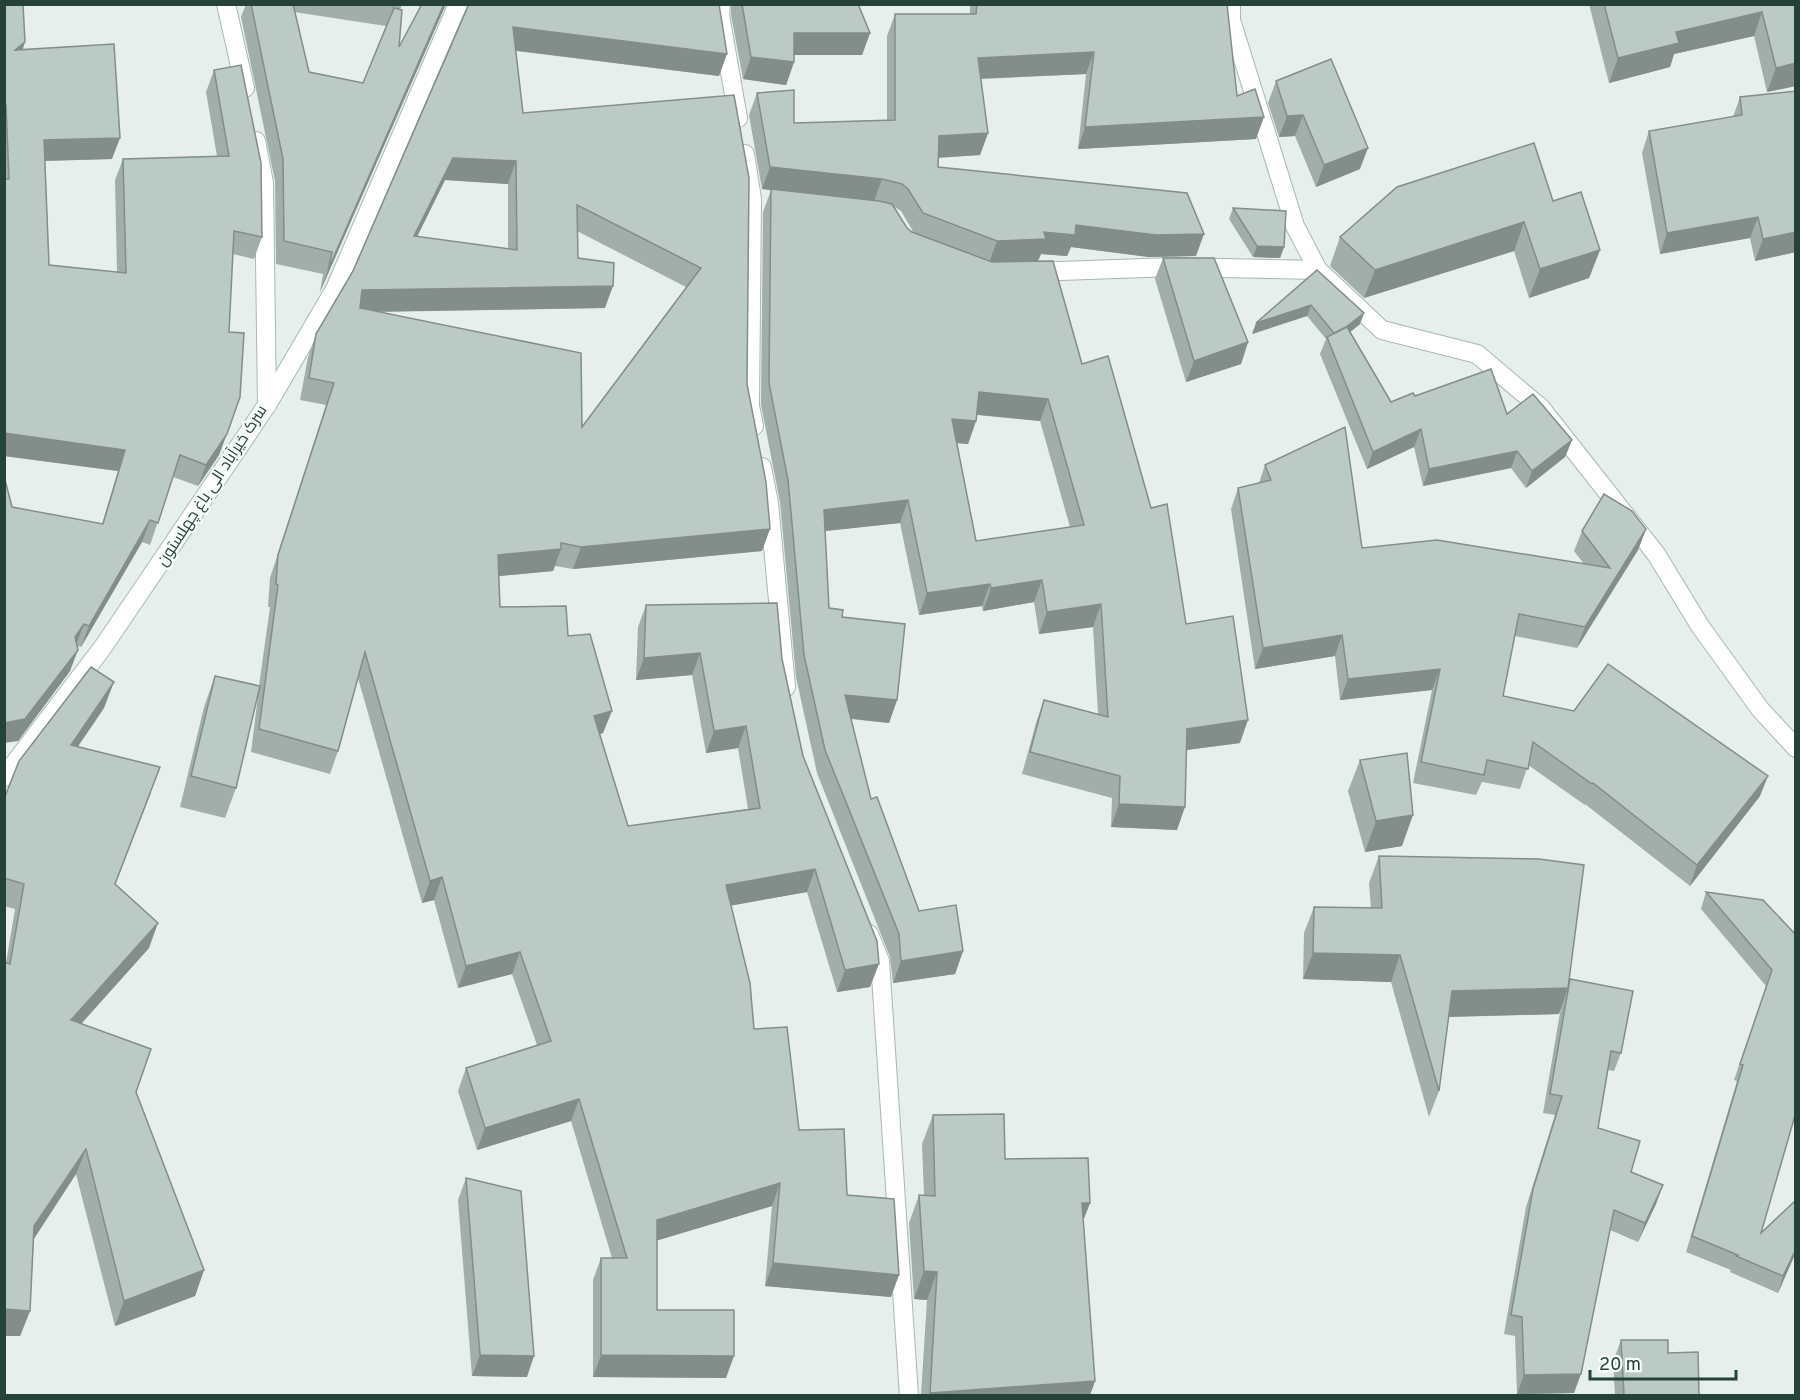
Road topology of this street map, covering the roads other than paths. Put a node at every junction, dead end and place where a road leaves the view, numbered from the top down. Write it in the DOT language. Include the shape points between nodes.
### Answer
graph roads {
  1 [pos="226,4"];
  2 [pos="458,4"];
  3 [pos="721,4"];
  4 [pos="1231,4"];
  5 [pos="249,104"];
  6 [pos="253,126"];
  7 [pos="753,200"];
  8 [pos="774,202"];
  9 [pos="1318,270"];
  10 [pos="1010,273"];
  11 [pos="267,405"];
  12 [pos="789,701"];
  13 [pos="1796,748"];
  14 [pos="4,777"];
  15 [pos="863,917"];
  16 [pos="909,1395"];
  1 -- 5 [label="street"];
  2 -- 11 [label="street" via="335,289"];
  3 -- 7 [label="street"];
  4 -- 9 [label="street" via="1231,20 1295,226"];
  6 -- 11 [label="street, سرک خیرآباد الی باغ چهلستون" via="264,183"];
  7 -- 8 [label="street"];
  7 -- 12 [label="street" via="750,406 769,503"];
  9 -- 10 [label="street" via="1173,267"];
  9 -- 13 [label="street" via="1382,330 1477,354 1541,408 1656,554 1700,626 1760,709"];
  11 -- 14 [label="street, سرک خیرآباد الی باغ چهلستون" via="103,647"];
  15 -- 16 [label="street" via="880,961"];
}
